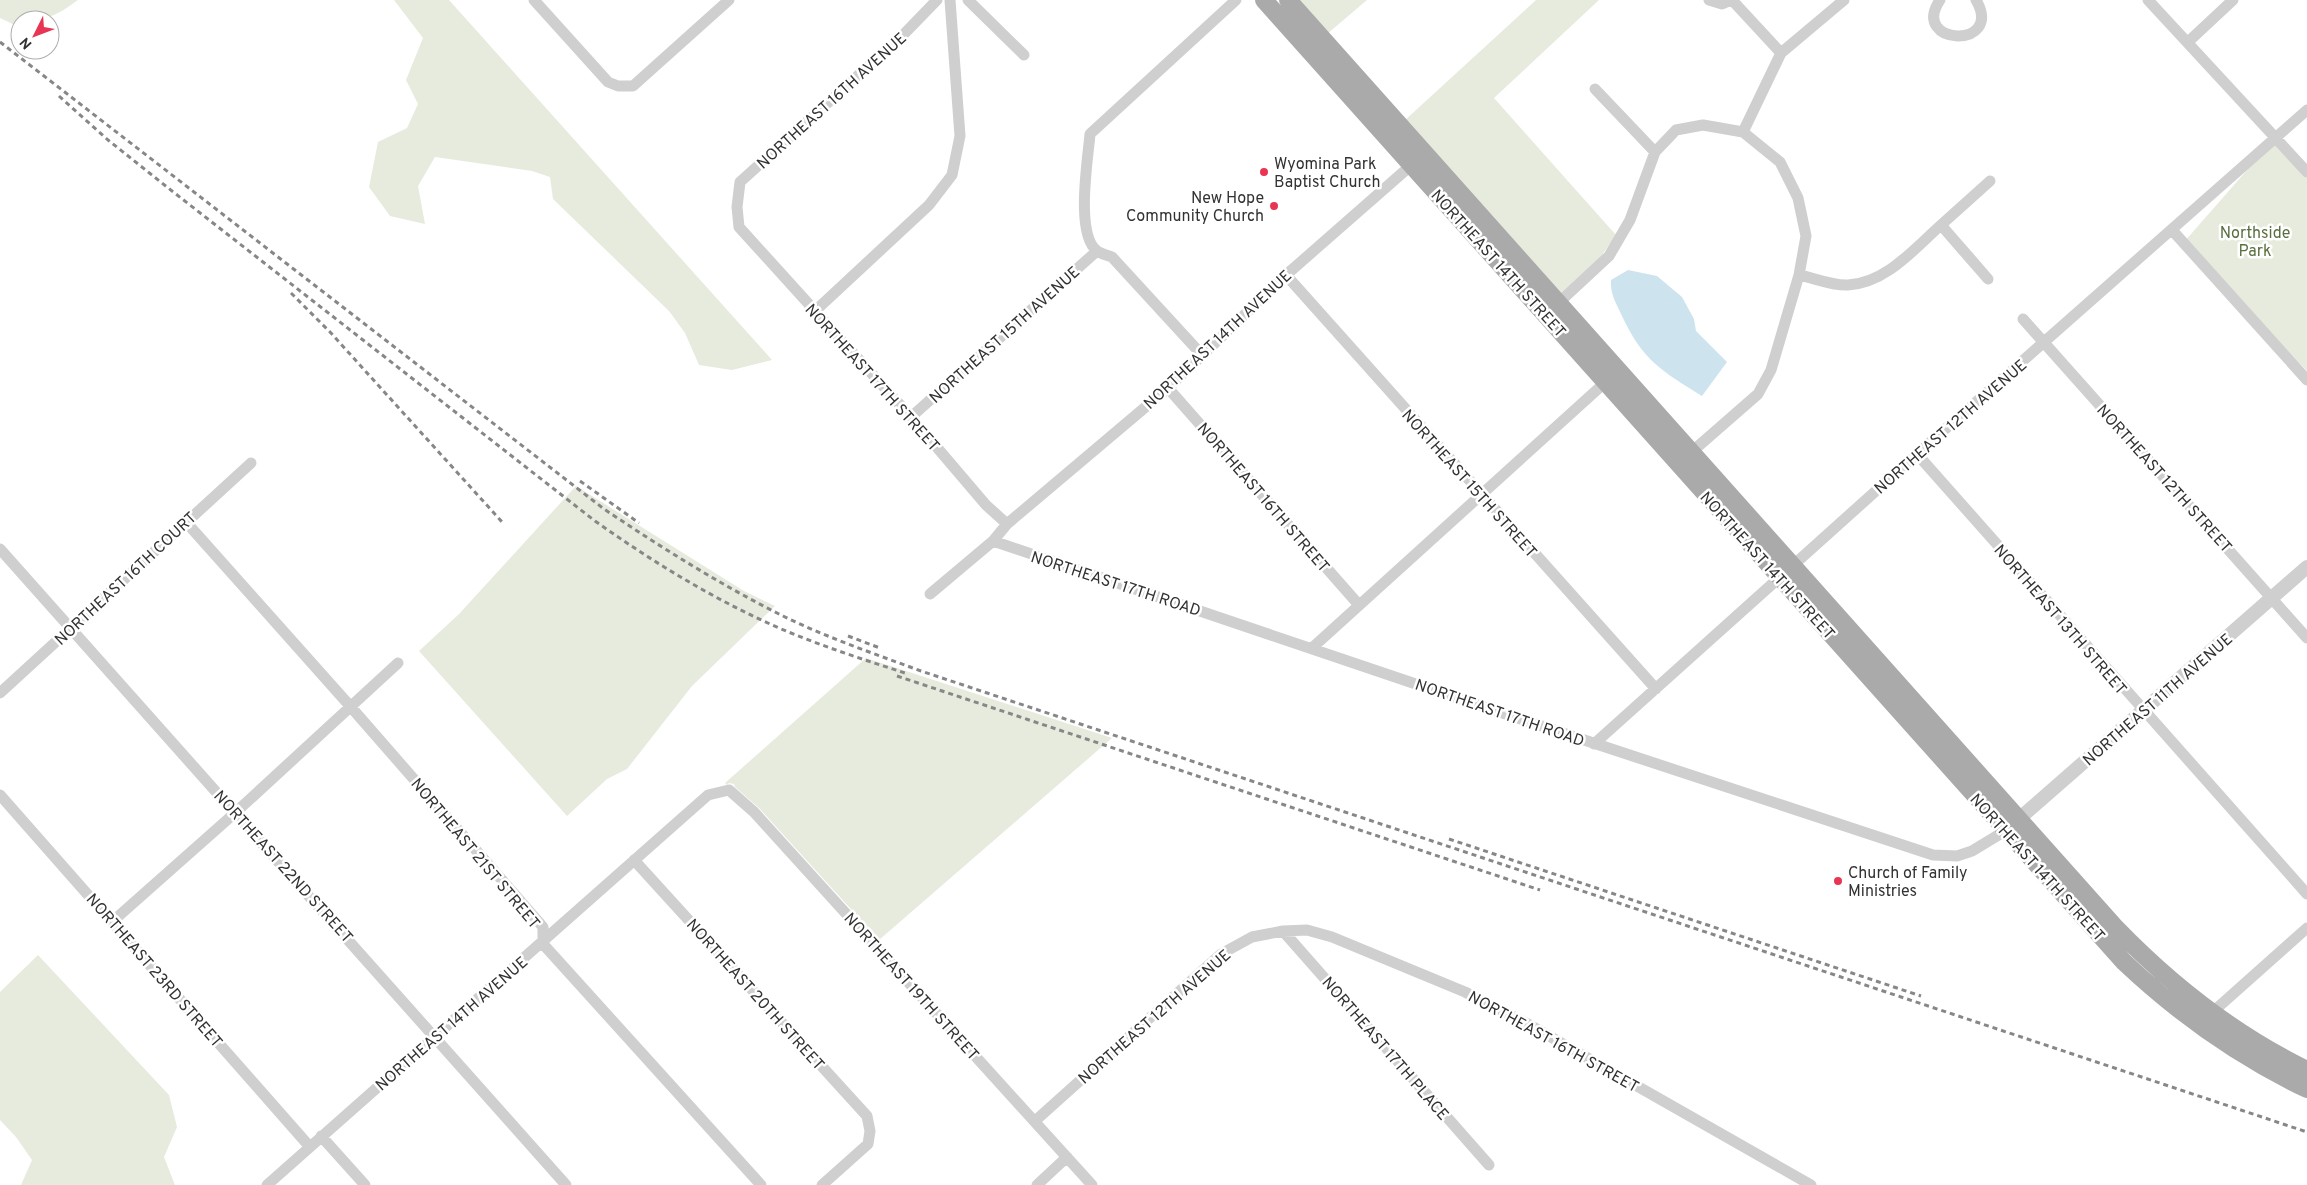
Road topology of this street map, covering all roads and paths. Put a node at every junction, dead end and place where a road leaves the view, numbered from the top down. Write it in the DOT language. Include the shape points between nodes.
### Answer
graph roads {
  1 [pos="534,0"];
  2 [pos="729,0"];
  3 [pos="937,0"];
  4 [pos="950,0"];
  5 [pos="968,0"];
  6 [pos="1236,0"];
  7 [pos="1264,0"];
  8 [pos="1288,0"];
  9 [pos="1709,0"];
  10 [pos="1731,0"];
  11 [pos="1844,0"];
  12 [pos="1940,0"];
  13 [pos="1976,0"];
  14 [pos="2148,0"];
  15 [pos="2234,0"];
  16 [pos="2188,42"];
  17 [pos="1781,53"];
  18 [pos="1024,55"];
  19 [pos="1595,89"];
  20 [pos="2307,110"];
  21 [pos="1743,132"];
  22 [pos="2276,137"];
  23 [pos="1654,152"];
  24 [pos="1425,153"];
  25 [pos="1412,165"];
  26 [pos="2307,172"];
  27 [pos="1990,181"];
  28 [pos="736,207"];
  29 [pos="1941,225"];
  30 [pos="2172,230"];
  31 [pos="1097,251"];
  32 [pos="1798,274"];
  33 [pos="1286,275"];
  34 [pos="1988,279"];
  35 [pos="1552,309"];
  36 [pos="815,311"];
  37 [pos="2023,319"];
  38 [pos="2044,343"];
  39 [pos="1202,356"];
  40 [pos="1619,370"];
  41 [pos="2307,380"];
  42 [pos="1605,382"];
  43 [pos="1168,388"];
  44 [pos="911,417"];
  45 [pos="1692,452"];
  46 [pos="1917,454"];
  47 [pos="251,463"];
  48 [pos="1678,464"];
  49 [pos="1482,497"];
  50 [pos="186,522"];
  51 [pos="1007,524"];
  52 [pos="993,542"];
  53 [pos="0,549"];
  54 [pos="2307,567"];
  55 [pos="1786,571"];
  56 [pos="930,594"];
  57 [pos="2272,598"];
  58 [pos="1359,605"];
  59 [pos="71,628"];
  60 [pos="2307,638"];
  61 [pos="1312,648"];
  62 [pos="398,663"];
  63 [pos="1656,689"];
  64 [pos="0,693"];
  65 [pos="350,706"];
  66 [pos="2144,712"];
  67 [pos="1594,744"];
  68 [pos="729,790"];
  69 [pos="0,795"];
  70 [pos="236,812"];
  71 [pos="2019,819"];
  72 [pos="2005,831"];
  73 [pos="634,860"];
  74 [pos="2307,894"];
  75 [pos="113,921"];
  76 [pos="2307,928"];
  77 [pos="1284,931"];
  78 [pos="543,944"];
  79 [pos="2211,1013"];
  80 [pos="2197,1026"];
  81 [pos="436,1037"];
  82 [pos="2307,1070"];
  83 [pos="2307,1089"];
  84 [pos="1035,1121"];
  85 [pos="322,1136"];
  86 [pos="310,1147"];
  87 [pos="1067,1157"];
  88 [pos="1489,1165"];
  89 [pos="267,1185"];
  90 [pos="365,1185"];
  91 [pos="566,1185"];
  92 [pos="761,1185"];
  93 [pos="822,1185"];
  94 [pos="1037,1185"];
  95 [pos="1092,1185"];
  96 [pos="1811,1185"];
  1 -- 2 [label="street" via="608,82 618,86 634,86"];
  3 -- 28 [label="street, NORTHEAST 16TH AVENUE" via="904,34 740,182"];
  4 -- 36 [label="street" via="960,136 952,175 929,205"];
  5 -- 18 [label="street"];
  6 -- 31 [label="street" via="1090,134 1084,188 1087,235"];
  7 -- 25 [label="main road, NORTHEAST 14TH STREET"];
  8 -- 24 [label="main road, NORTHEAST 14TH STREET"];
  9 -- 10 [label="street" via="1722,4"];
  10 -- 17 [label="street"];
  11 -- 17 [label="street"];
  12 -- 13 [label="street" via="1935,8 1936,23 1945,34 1960,38 1978,26 1981,13"];
  14 -- 16 [label="street"];
  15 -- 16 [label="street"];
  16 -- 22 [label="street"];
  17 -- 21 [label="street"];
  19 -- 23 [label="street"];
  20 -- 22 [label="street, NORTHEAST 12TH AVENUE"];
  21 -- 23 [label="street" via="1703,125 1676,130"];
  21 -- 32 [label="street" via="1780,162 1798,198 1806,236"];
  22 -- 26 [label="street"];
  22 -- 30 [label="street, NORTHEAST 12TH AVENUE"];
  23 -- 35 [label="street" via="1630,220 1609,256"];
  24 -- 25 [label="street, NORTHEAST 14TH AVENUE"];
  24 -- 35 [label="main road, NORTHEAST 14TH STREET"];
  25 -- 33 [label="street, NORTHEAST 14TH AVENUE"];
  25 -- 35 [label="main road, NORTHEAST 14TH STREET"];
  27 -- 29 [label="street"];
  28 -- 36 [label="street, NORTHEAST 17TH STREET" via="739,227"];
  29 -- 32 [label="street" via="1873,280 1847,285"];
  29 -- 34 [label="street"];
  30 -- 38 [label="street, NORTHEAST 12TH AVENUE"];
  30 -- 41 [label="street"];
  31 -- 39 [label="street" via="1112,257"];
  31 -- 44 [label="street, NORTHEAST 15TH AVENUE"];
  32 -- 45 [label="street" via="1771,370 1758,394"];
  33 -- 39 [label="street, NORTHEAST 14TH AVENUE"];
  33 -- 49 [label="street, NORTHEAST 15TH STREET"];
  35 -- 40 [label="main road, NORTHEAST 14TH STREET"];
  35 -- 42 [label="main road, NORTHEAST 14TH STREET"];
  36 -- 44 [label="street, NORTHEAST 17TH STREET"];
  37 -- 38 [label="street, NORTHEAST 12TH STREET"];
  38 -- 46 [label="street, NORTHEAST 12TH AVENUE"];
  38 -- 57 [label="street, NORTHEAST 12TH STREET"];
  39 -- 43 [label="street, NORTHEAST 14TH AVENUE"];
  40 -- 42 [label="street"];
  40 -- 45 [label="main road, NORTHEAST 14TH STREET"];
  42 -- 48 [label="main road, NORTHEAST 14TH STREET"];
  42 -- 49 [label="street"];
  43 -- 51 [label="street, NORTHEAST 14TH AVENUE"];
  43 -- 58 [label="street, NORTHEAST 16TH STREET"];
  44 -- 51 [label="street, NORTHEAST 17TH STREET" via="986,505"];
  45 -- 48 [label="street"];
  45 -- 55 [label="main road, NORTHEAST 14TH STREET"];
  46 -- 55 [label="street, NORTHEAST 12TH AVENUE"];
  46 -- 66 [label="street, NORTHEAST 13TH STREET"];
  47 -- 50 [label="street, NORTHEAST 16TH COURT"];
  48 -- 55 [label="main road, NORTHEAST 14TH STREET"];
  49 -- 58 [label="street"];
  49 -- 63 [label="street, NORTHEAST 15TH STREET"];
  50 -- 59 [label="street, NORTHEAST 16TH COURT"];
  50 -- 65 [label="street, NORTHEAST 21ST STREET"];
  51 -- 52 [label="street"];
  52 -- 56 [label="street"];
  52 -- 61 [label="street, NORTHEAST 17TH ROAD"];
  53 -- 59 [label="street, NORTHEAST 22ND STREET"];
  54 -- 57 [label="street, NORTHEAST 11TH AVENUE"];
  55 -- 63 [label="street, NORTHEAST 12TH AVENUE"];
  55 -- 71 [label="main road, NORTHEAST 14TH STREET"];
  55 -- 72 [label="main road, NORTHEAST 14TH STREET"];
  57 -- 60 [label="street, NORTHEAST 12TH STREET"];
  57 -- 66 [label="street, NORTHEAST 11TH AVENUE"];
  58 -- 61 [label="street"];
  59 -- 64 [label="street, NORTHEAST 16TH COURT"];
  59 -- 70 [label="street, NORTHEAST 22ND STREET"];
  61 -- 67 [label="street, NORTHEAST 17TH ROAD"];
  62 -- 65 [label="street"];
  63 -- 67 [label="street, NORTHEAST 12TH AVENUE"];
  65 -- 70 [label="street"];
  65 -- 78 [label="street, NORTHEAST 21ST STREET" via="542,927"];
  66 -- 71 [label="street, NORTHEAST 11TH AVENUE"];
  66 -- 74 [label="street, NORTHEAST 13TH STREET"];
  67 -- 72 [label="street, NORTHEAST 17TH ROAD" via="1933,855 1957,856 1972,851"];
  68 -- 73 [label="street, NORTHEAST 14TH AVENUE" via="708,795"];
  68 -- 84 [label="street, NORTHEAST 19TH STREET" via="754,812"];
  69 -- 75 [label="street, NORTHEAST 23RD STREET"];
  70 -- 75 [label="street"];
  70 -- 81 [label="street, NORTHEAST 22ND STREET"];
  71 -- 72 [label="street, NORTHEAST 11TH AVENUE"];
  71 -- 79 [label="main road, NORTHEAST 14TH STREET" via="2136,949"];
  72 -- 80 [label="main road, NORTHEAST 14TH STREET" via="2124,962"];
  73 -- 78 [label="street, NORTHEAST 14TH AVENUE"];
  73 -- 93 [label="street, NORTHEAST 20TH STREET" via="867,1116 868,1144"];
  75 -- 86 [label="street, NORTHEAST 23RD STREET"];
  76 -- 79 [label="street"];
  77 -- 84 [label="street, NORTHEAST 12TH AVENUE" via="1252,937 1221,954"];
  77 -- 88 [label="street, NORTHEAST 17TH PLACE"];
  77 -- 96 [label="street, NORTHEAST 16TH STREET" via="1307,930 1332,937 1465,992 1537,1029"];
  78 -- 81 [label="street, NORTHEAST 14TH AVENUE"];
  78 -- 92 [label="street, NORTHEAST 21ST STREET"];
  79 -- 80 [label="street"];
  79 -- 82 [label="main road, NORTHEAST 14TH STREET" via="2261,1046"];
  80 -- 83 [label="main road, NORTHEAST 14TH STREET" via="2258,1064"];
  81 -- 85 [label="street, NORTHEAST 14TH AVENUE"];
  81 -- 91 [label="street, NORTHEAST 22ND STREET"];
  84 -- 87 [label="street, NORTHEAST 19TH STREET"];
  85 -- 86 [label="street, NORTHEAST 14TH AVENUE"];
  85 -- 90 [label="street"];
  86 -- 89 [label="street, NORTHEAST 14TH AVENUE"];
  87 -- 94 [label="street"];
  87 -- 95 [label="street, NORTHEAST 19TH STREET"];
}
